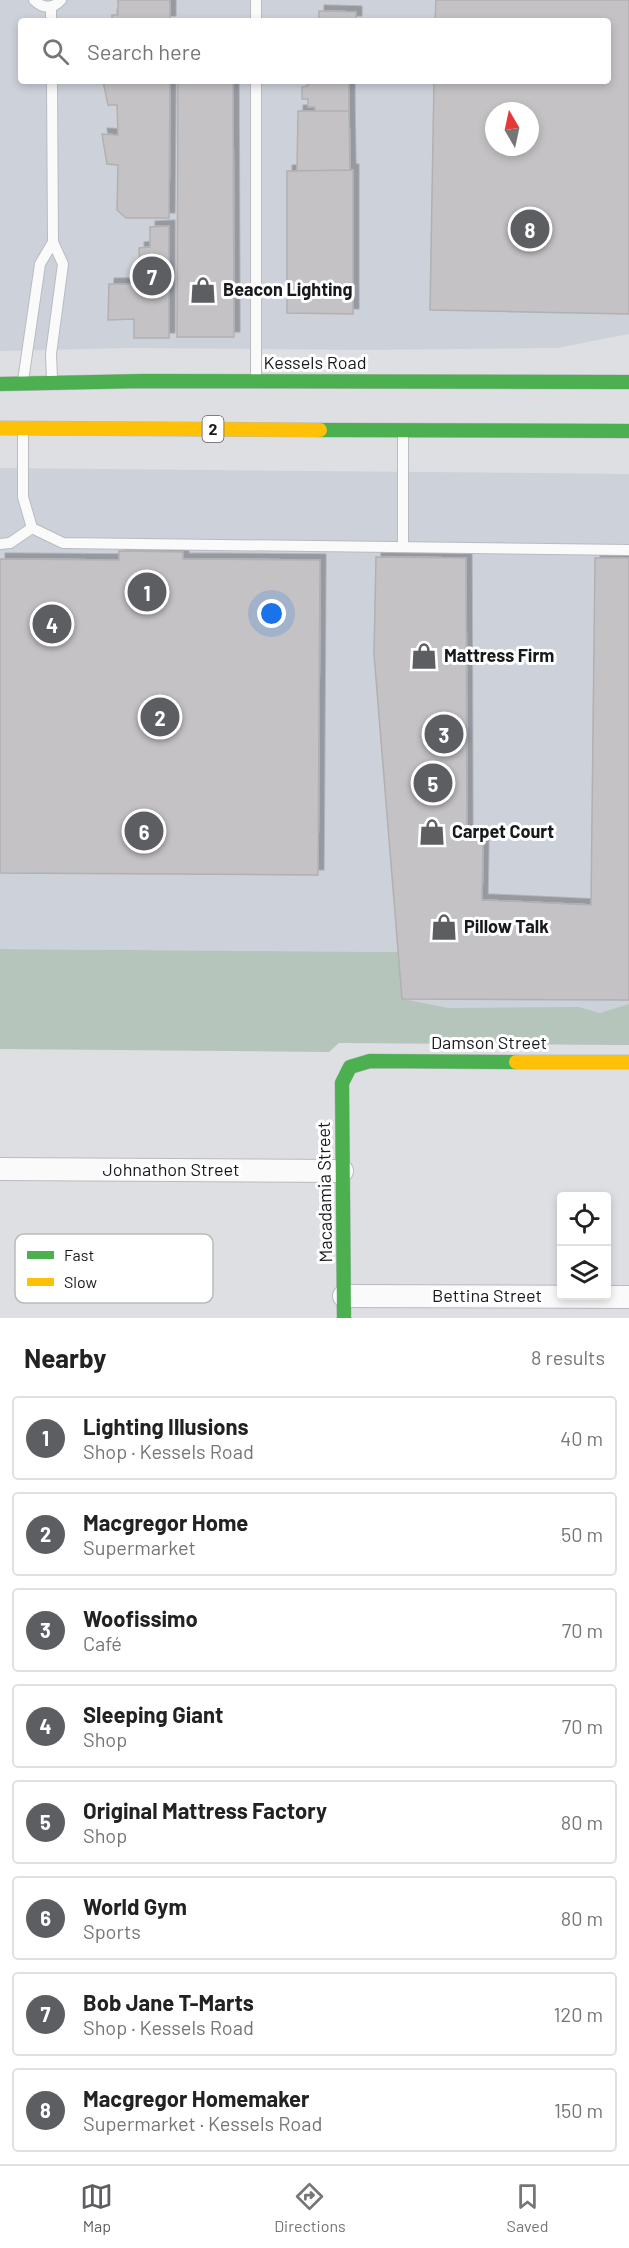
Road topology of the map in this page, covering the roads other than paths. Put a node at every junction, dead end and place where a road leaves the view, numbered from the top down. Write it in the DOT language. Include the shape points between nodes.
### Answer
graph roads {
  1 [pos="34,0"];
  2 [pos="62,0"];
  3 [pos="256,0"];
  4 [pos="51,6"];
  5 [pos="51,18"];
  6 [pos="256,18"];
  7 [pos="52,84"];
  8 [pos="256,84"];
  9 [pos="53,242"];
  10 [pos="256,381"];
  11 [pos="52,382"];
  12 [pos="629,382"];
  13 [pos="23,383"];
  14 [pos="0,384"];
  15 [pos="0,428"];
  16 [pos="23,428"];
  17 [pos="403,430"];
  18 [pos="629,431"];
  19 [pos="32,528"];
  20 [pos="0,544"];
  21 [pos="403,547"];
  22 [pos="629,550"];
  23 [pos="629,1062"];
  24 [pos="350,1067"];
  25 [pos="0,1169"];
  26 [pos="342,1171"];
  27 [pos="629,1297"];
  28 [pos="344,1307"];
  1 -- 4 [label="lane"];
  2 -- 4 [label="lane"];
  3 -- 6 [label="lane"];
  4 -- 5 [label="lane"];
  7 -- 9 [label="lane"];
  8 -- 10 [label="lane"];
  9 -- 11 [label="lane" via="63,264 51,354"];
  9 -- 13 [label="lane" via="40,264"];
  10 -- 11 [label="main road, Kessels Road"];
  10 -- 12 [label="main road, Kessels Road"];
  11 -- 13 [label="main road, Kessels Road"];
  13 -- 14 [label="main road, Kessels Road"];
  15 -- 16 [label="main road, 2"];
  16 -- 17 [label="main road, 2"];
  16 -- 19 [label="lane" via="23,497"];
  17 -- 18 [label="main road, 2"];
  17 -- 21 [label="lane"];
  19 -- 20 [label="lane" via="10,543"];
  19 -- 21 [label="lane" via="63,543"];
  21 -- 22 [label="lane"];
  23 -- 24 [label="main road, Damson Street" via="370,1060"];
  24 -- 26 [label="main road, Macadamia Street" via="342,1083"];
  25 -- 26 [label="street, Johnathon Street"];
  26 -- 28 [label="main road, Macadamia Street"];
  27 -- 28 [label="street, Bettina Street"];
}
